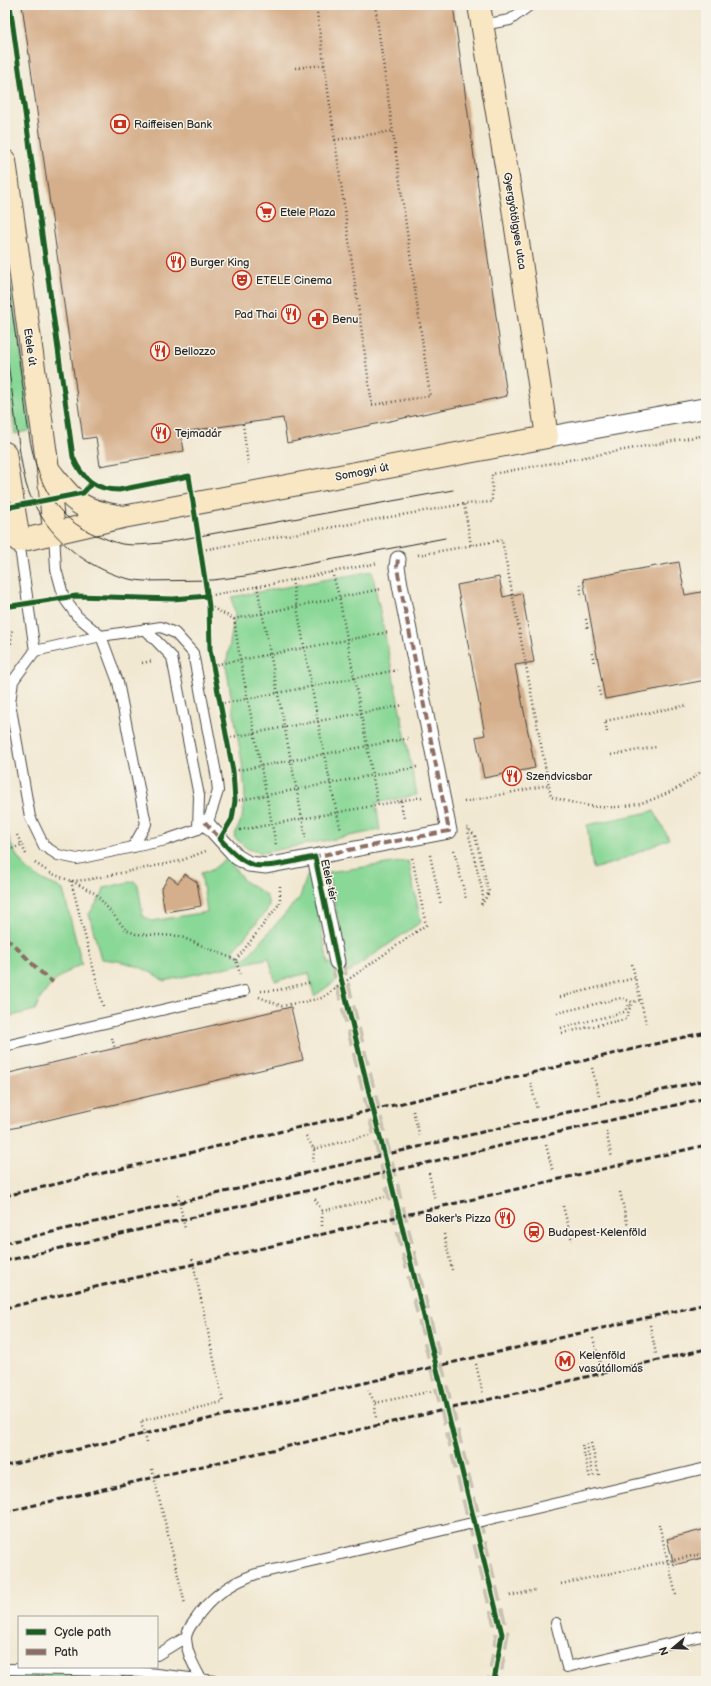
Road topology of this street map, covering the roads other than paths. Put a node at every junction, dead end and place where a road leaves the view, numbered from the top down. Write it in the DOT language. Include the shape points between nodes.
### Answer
graph roads {
  1 [pos="530,5"];
  2 [pos="481,15"];
  3 [pos="5,161"];
  4 [pos="706,408"];
  5 [pos="547,437"];
  6 [pos="5,453"];
  7 [pos="48,469"];
  8 [pos="123,517"];
  9 [pos="54,533"];
  10 [pos="19,541"];
  11 [pos="398,559"];
  12 [pos="145,629"];
  13 [pos="101,636"];
  14 [pos="35,651"];
  15 [pos="202,825"];
  16 [pos="133,847"];
  17 [pos="312,857"];
  18 [pos="337,962"];
  19 [pos="244,991"];
  20 [pos="5,1046"];
  21 [pos="706,1468"];
  22 [pos="556,1623"];
  23 [pos="187,1633"];
  24 [pos="706,1635"];
  25 [pos="158,1654"];
  26 [pos="5,1669"];
  27 [pos="134,1669"];
  28 [pos="201,1680"];
  29 [pos="215,1681"];
  1 -- 2 [label="lane" via="510,20"];
  2 -- 5 [label="main road, Gyergyótölgyes utca"];
  3 -- 7 [label="main road, Etele út"];
  4 -- 5 [label="street, Somogyi út"];
  5 -- 8 [label="main road, Somogyi út"];
  6 -- 10 [label="main road"];
  7 -- 8 [label="main road" via="73,500 94,512"];
  7 -- 9 [label="main road, Etele út"];
  8 -- 9 [label="main road, Somogyi út"];
  9 -- 10 [label="main road, Somogyi út"];
  9 -- 13 [label="lane" via="56,569 64,598 77,616"];
  10 -- 14 [label="lane"];
  11 -- 17 [label="street, Etele tér" via="400,585 449,831"];
  12 -- 13 [label="lane"];
  12 -- 15 [label="lane" via="172,657 199,796"];
  12 -- 15 [label="lane" via="161,627 175,633 193,653 218,791 209,819"];
  13 -- 14 [label="lane"];
  13 -- 16 [label="lane" via="118,682 146,824"];
  14 -- 16 [label="lane" via="13,681 10,703 30,817 34,827 44,846 58,855 76,859"];
  15 -- 16 [label="lane" via="166,840"];
  15 -- 17 [label="street, Etele tér" via="249,864 266,866"];
  17 -- 18 [label="street, Etele tér"];
  19 -- 20 [label="lane"];
  21 -- 23 [label="lane" via="256,1574 224,1588 204,1606"];
  22 -- 24 [label="lane" via="567,1667"];
  23 -- 25 [label="lane"];
  23 -- 28 [label="lane" via="188,1655"];
  26 -- 27 [label="lane"];
  27 -- 28 [label="lane"];
  28 -- 29 [label="lane"];
}
